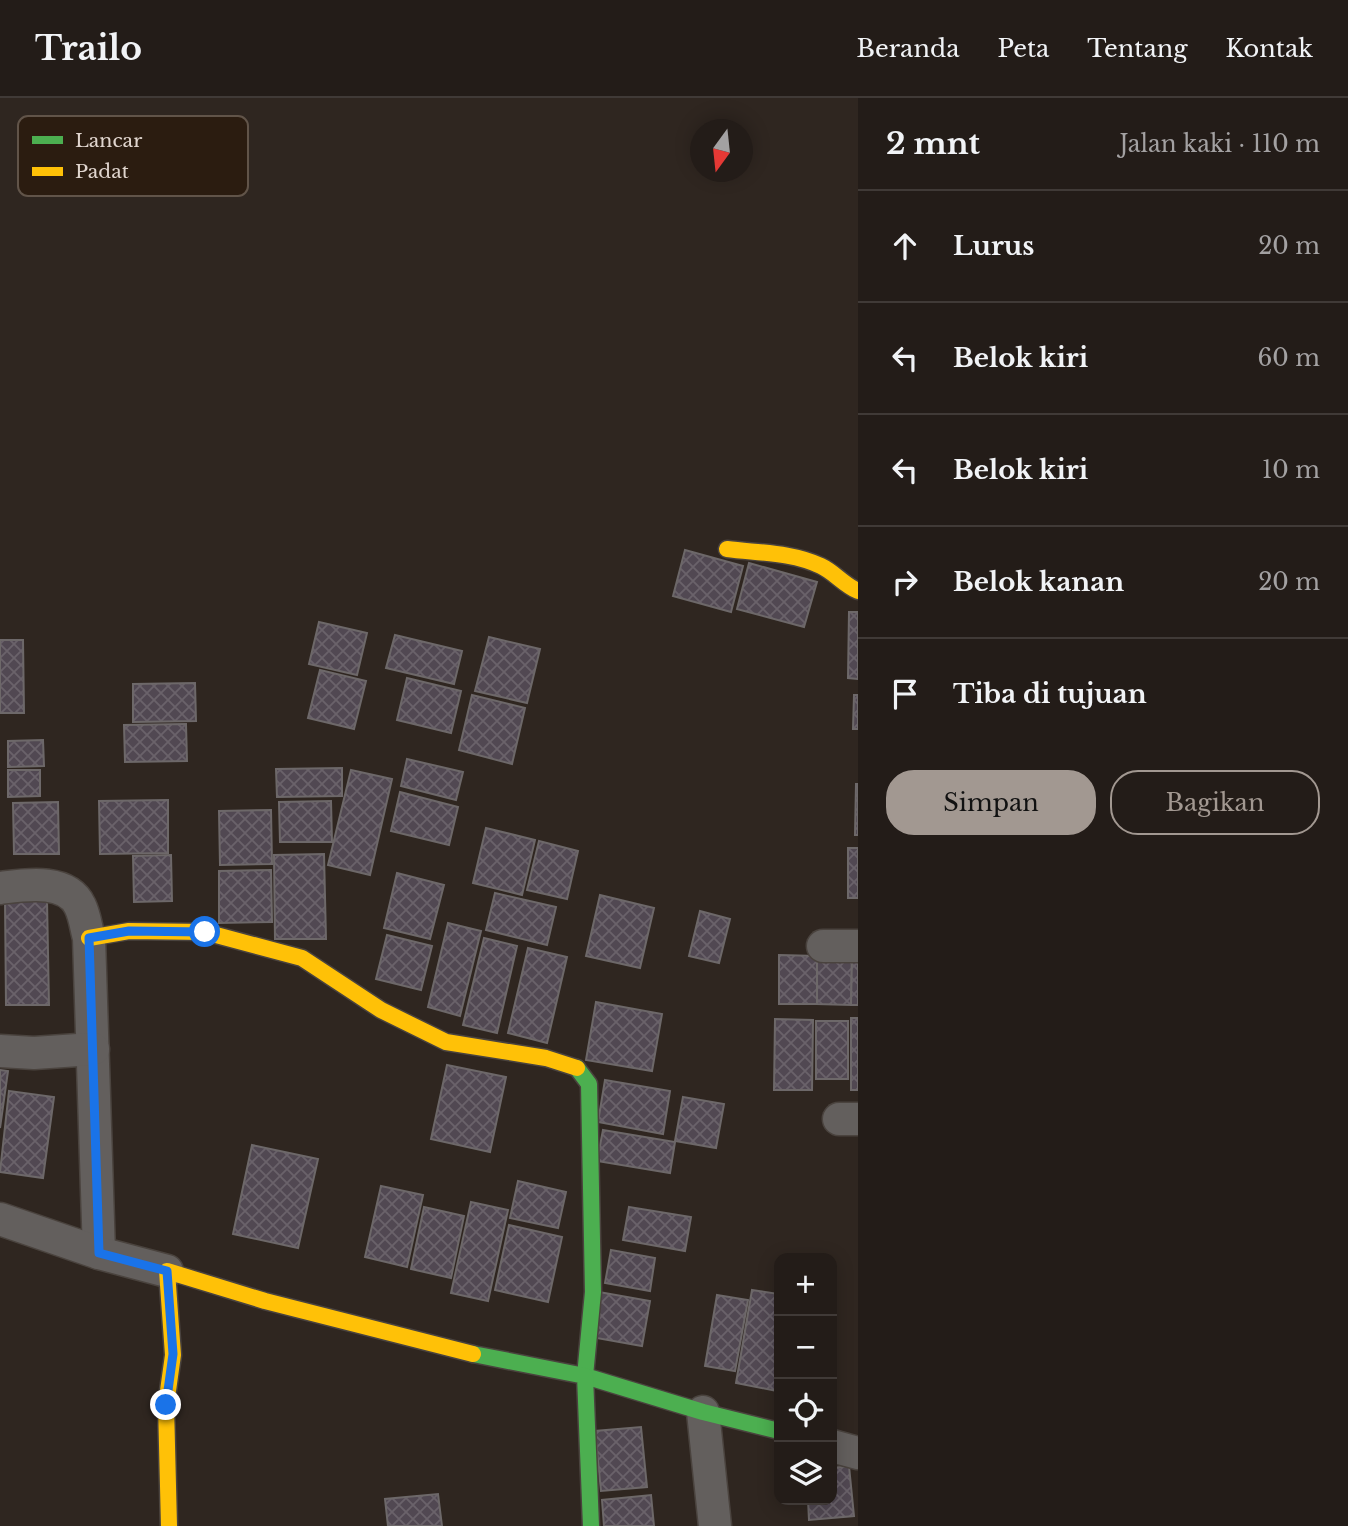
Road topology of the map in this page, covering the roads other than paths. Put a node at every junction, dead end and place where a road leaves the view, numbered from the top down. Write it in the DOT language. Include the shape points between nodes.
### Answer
graph roads {
  1 [pos="727,549"];
  2 [pos="858,591"];
  3 [pos="0,888"];
  4 [pos="89,938"];
  5 [pos="823,946"];
  6 [pos="858,946"];
  7 [pos="93,1049"];
  8 [pos="0,1051"];
  9 [pos="0,1219"];
  10 [pos="99,1253"];
  11 [pos="167,1271"];
  12 [pos="585,1376"];
  13 [pos="704,1412"];
  14 [pos="774,1430"];
  15 [pos="837,1447"];
  16 [pos="858,1453"];
  17 [pos="169,1526"];
  18 [pos="591,1526"];
  19 [pos="715,1526"];
  1 -- 2 [label="street" via="801,559"];
  3 -- 4 [label="street" via="31,885 66,890 80,905"];
  4 -- 7 [label="street"];
  4 -- 12 [label="street" via="129,931 205,932 302,958 381,1010 446,1042 546,1058 578,1068 589,1084 593,1292"];
  5 -- 6 [label="street"];
  7 -- 8 [label="street"];
  7 -- 10 [label="street"];
  9 -- 10 [label="street"];
  10 -- 11 [label="street"];
  11 -- 12 [label="street" via="207,1286 386,1333"];
  11 -- 17 [label="street" via="173,1354 166,1405"];
  12 -- 13 [label="street"];
  12 -- 18 [label="street"];
  13 -- 14 [label="street"];
  13 -- 19 [label="street"];
  15 -- 16 [label="street"];
}
